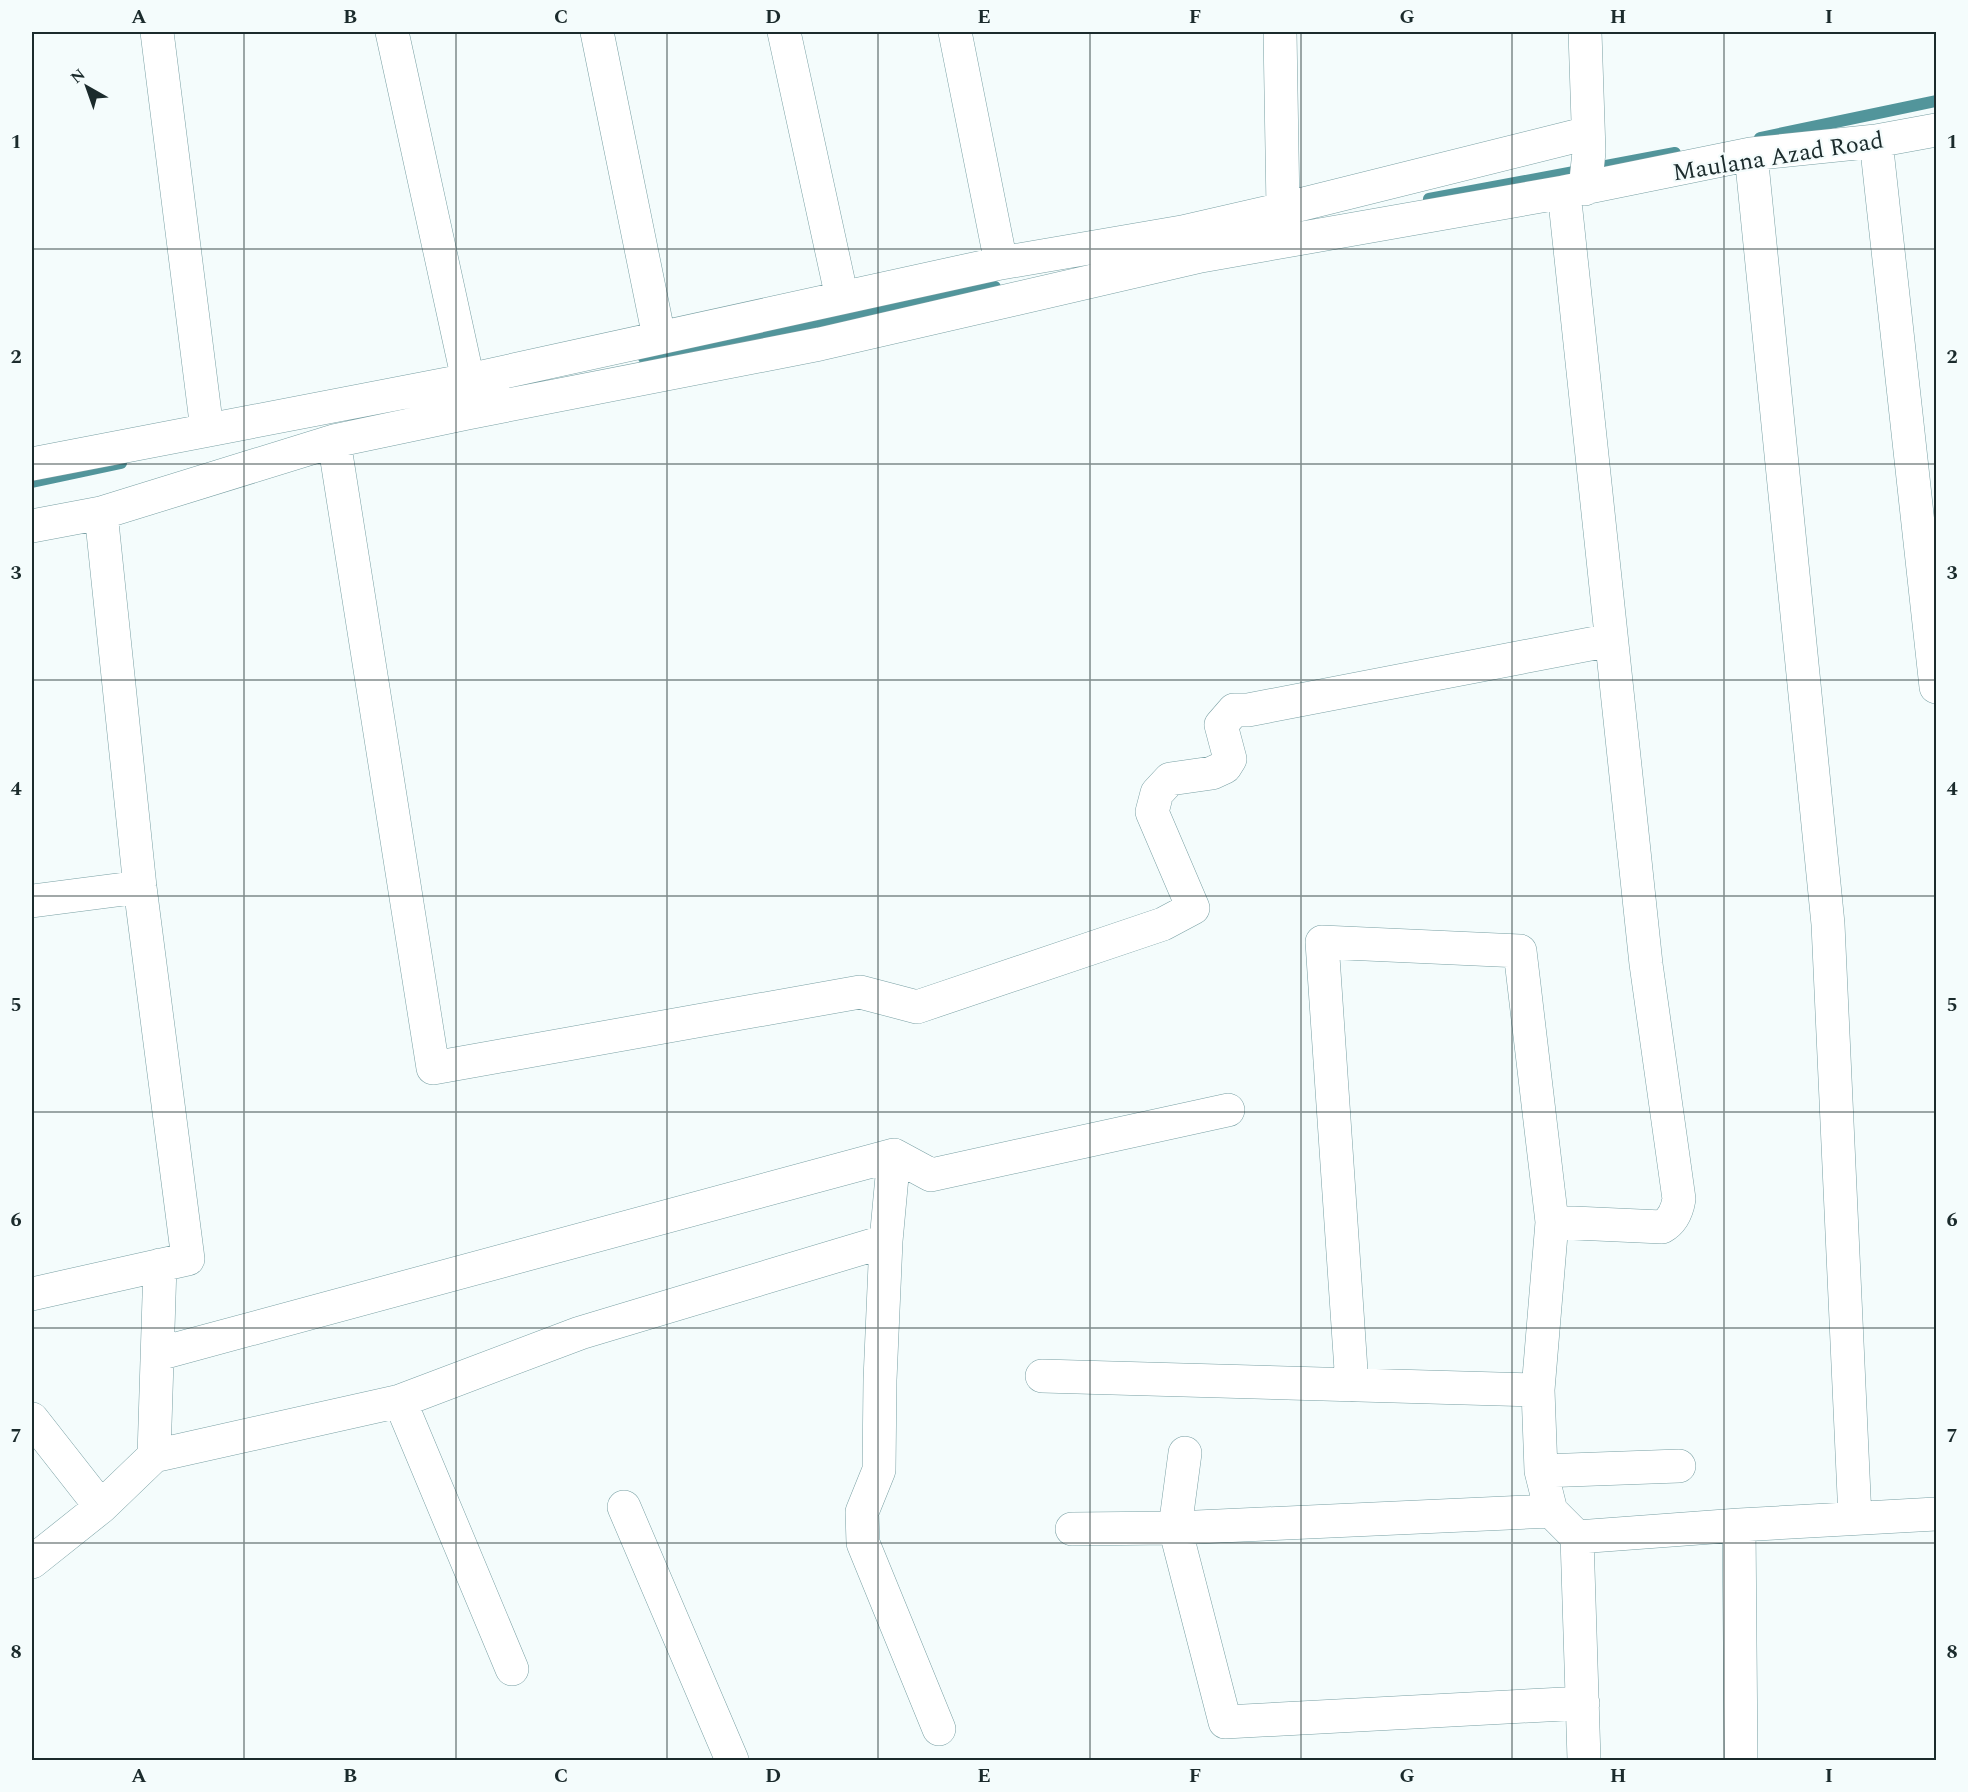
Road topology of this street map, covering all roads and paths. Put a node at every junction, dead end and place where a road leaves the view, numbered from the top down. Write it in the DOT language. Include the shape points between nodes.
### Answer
graph roads {
  1 [pos="157,32"];
  2 [pos="392,32"];
  3 [pos="597,32"];
  4 [pos="784,32"];
  5 [pos="956,32"];
  6 [pos="1280,32"];
  7 [pos="1585,32"];
  8 [pos="1936,130"];
  9 [pos="1876,141"];
  10 [pos="1751,154"];
  11 [pos="1583,169"];
  12 [pos="1283,209"];
  13 [pos="1000,263"];
  14 [pos="842,298"];
  15 [pos="659,337"];
  16 [pos="468,380"];
  17 [pos="207,430"];
  18 [pos="334,441"];
  19 [pos="32,464"];
  20 [pos="101,513"];
  21 [pos="32,526"];
  22 [pos="1611,640"];
  23 [pos="1936,687"];
  24 [pos="140,887"];
  25 [pos="32,901"];
  26 [pos="1228,1110"];
  27 [pos="894,1155"];
  28 [pos="1552,1222"];
  29 [pos="886,1241"];
  30 [pos="160,1265"];
  31 [pos="32,1294"];
  32 [pos="158,1354"];
  33 [pos="1042,1376"];
  34 [pos="1352,1385"];
  35 [pos="1538,1390"];
  36 [pos="400,1401"];
  37 [pos="32,1419"];
  38 [pos="1185,1453"];
  39 [pos="154,1456"];
  40 [pos="1679,1466"];
  41 [pos="1540,1471"];
  42 [pos="101,1507"];
  43 [pos="624,1507"];
  44 [pos="1551,1511"];
  45 [pos="1936,1514"];
  46 [pos="1854,1518"];
  47 [pos="1739,1525"];
  48 [pos="1175,1528"];
  49 [pos="1072,1529"];
  50 [pos="1577,1537"];
  51 [pos="32,1562"];
  52 [pos="512,1669"];
  53 [pos="1583,1703"];
  54 [pos="939,1730"];
  55 [pos="732,1761"];
  56 [pos="1584,1761"];
  57 [pos="1741,1761"];
  1 -- 17 [label="street"];
  2 -- 16 [label="street"];
  3 -- 15 [label="street"];
  4 -- 14 [label="street"];
  5 -- 13 [label="street"];
  6 -- 12 [label="street"];
  7 -- 11 [label="street"];
  8 -- 9 [label="street, Maulana Azad Road"];
  9 -- 10 [label="street, Maulana Azad Road"];
  9 -- 23 [label="street"];
  10 -- 11 [label="street, Maulana Azad Road"];
  10 -- 46 [label="street" via="1828,924"];
  11 -- 12 [label="street"];
  11 -- 18 [label="street" via="820,344"];
  11 -- 22 [label="street"];
  12 -- 13 [label="street" via="1182,232"];
  13 -- 14 [label="street"];
  14 -- 15 [label="street"];
  15 -- 16 [label="street"];
  16 -- 17 [label="street"];
  17 -- 19 [label="street"];
  18 -- 20 [label="street"];
  18 -- 22 [label="street" via="433,1068 860,992 917,1007 1163,924 1193,908 1152,812 1157,793 1170,779 1212,773 1225,767 1230,759 1221,725 1234,711"];
  20 -- 21 [label="street"];
  20 -- 24 [label="street"];
  22 -- 28 [label="street" via="1646,964 1679,1199 1674,1216 1662,1227"];
  24 -- 25 [label="street"];
  24 -- 30 [label="street" via="188,1259"];
  26 -- 27 [label="street" via="931,1174"];
  27 -- 29 [label="street"];
  27 -- 32 [label="street"];
  28 -- 34 [label="street" via="1520,951 1322,942"];
  28 -- 35 [label="street"];
  29 -- 36 [label="street" via="580,1334"];
  29 -- 54 [label="street" via="879,1470 862,1512 863,1543"];
  30 -- 31 [label="street"];
  30 -- 32 [label="street"];
  32 -- 39 [label="street"];
  33 -- 34 [label="street"];
  34 -- 35 [label="street"];
  35 -- 41 [label="street"];
  36 -- 39 [label="street"];
  36 -- 52 [label="street"];
  37 -- 42 [label="street"];
  38 -- 48 [label="street"];
  39 -- 42 [label="street"];
  40 -- 41 [label="street"];
  41 -- 44 [label="street"];
  42 -- 51 [label="street"];
  43 -- 55 [label="street"];
  44 -- 48 [label="street"];
  44 -- 50 [label="street"];
  45 -- 46 [label="street"];
  46 -- 47 [label="street"];
  47 -- 50 [label="street"];
  47 -- 57 [label="street"];
  48 -- 49 [label="street"];
  48 -- 53 [label="street" via="1225,1722"];
  50 -- 53 [label="street"];
  53 -- 56 [label="street"];
}
